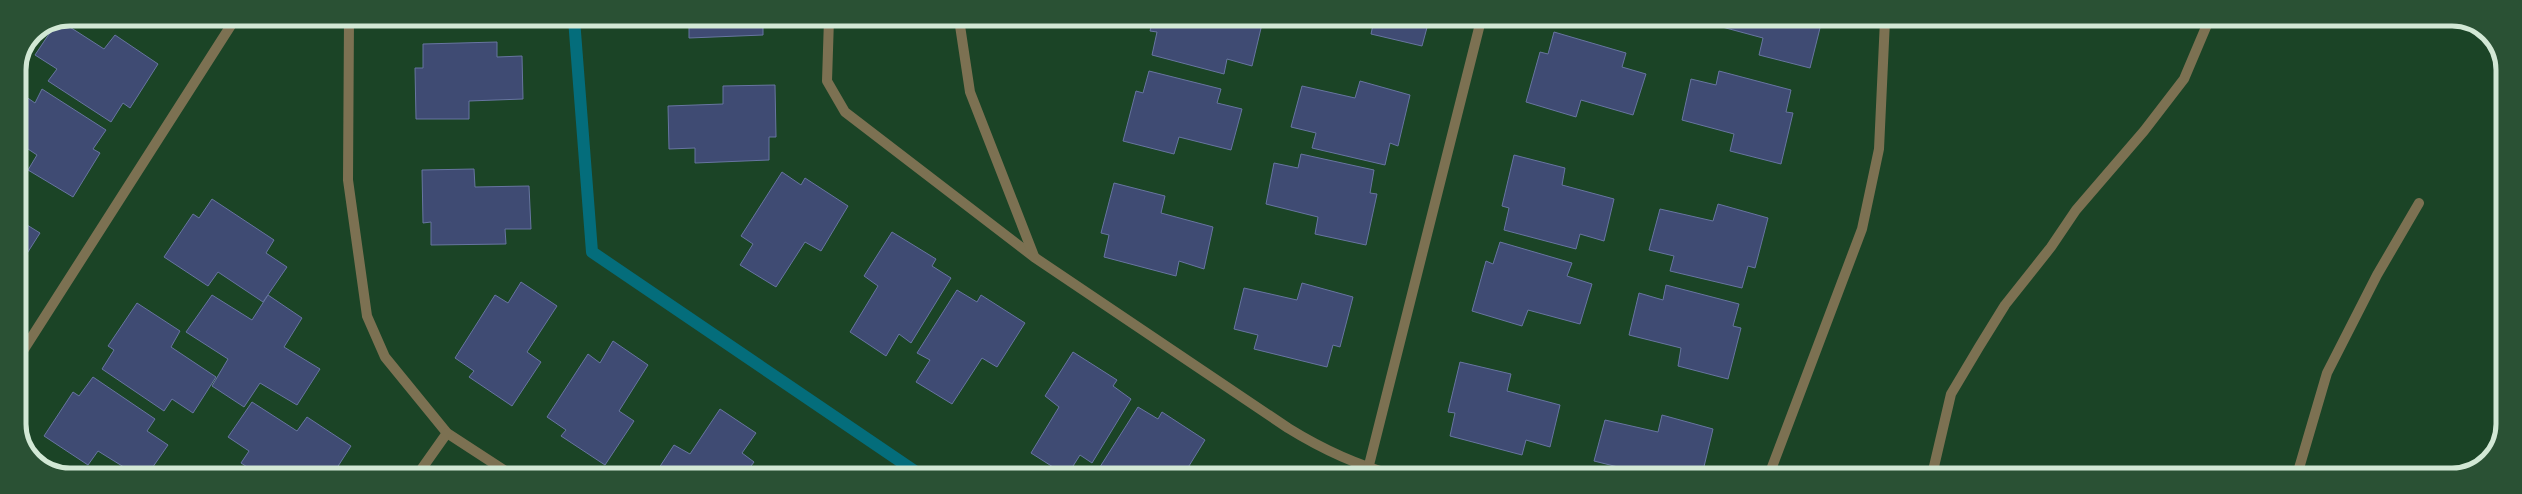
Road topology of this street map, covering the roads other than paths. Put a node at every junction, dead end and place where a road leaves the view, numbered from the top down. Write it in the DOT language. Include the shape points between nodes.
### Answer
graph roads {
  1 [pos="231,26"];
  2 [pos="348,26"];
  3 [pos="829,26"];
  4 [pos="960,26"];
  5 [pos="1479,26"];
  6 [pos="1885,26"];
  7 [pos="2206,26"];
  8 [pos="2419,203"];
  9 [pos="1034,258"];
  10 [pos="26,346"];
  11 [pos="447,433"];
  12 [pos="422,468"];
  13 [pos="501,468"];
  14 [pos="1361,468"];
  15 [pos="1368,468"];
  16 [pos="1772,468"];
  17 [pos="1934,468"];
  18 [pos="2299,468"];
  1 -- 10 [label="street"];
  2 -- 11 [label="street" via="348,180 367,316 385,357"];
  3 -- 9 [label="street" via="827,81 845,112"];
  4 -- 9 [label="street" via="970,92"];
  5 -- 15 [label="street"];
  6 -- 16 [label="street" via="1879,150 1862,229"];
  7 -- 17 [label="street" via="2184,79 2076,210 2051,247 2005,305 1951,394"];
  8 -- 18 [label="street" via="2377,274 2327,373"];
  9 -- 14 [label="street" via="1288,428 1322,449"];
  11 -- 12 [label="street"];
  11 -- 13 [label="street"];
}
